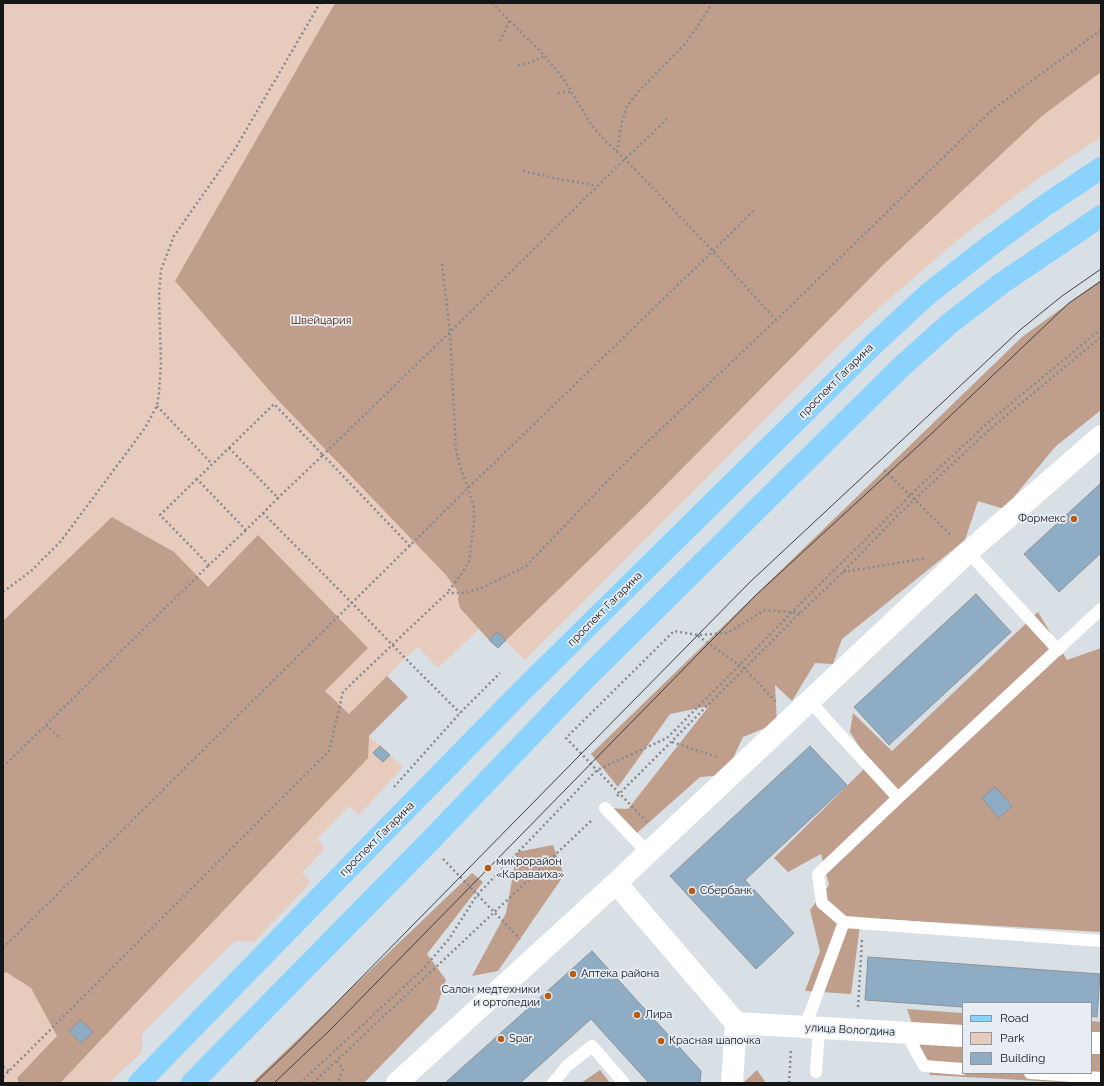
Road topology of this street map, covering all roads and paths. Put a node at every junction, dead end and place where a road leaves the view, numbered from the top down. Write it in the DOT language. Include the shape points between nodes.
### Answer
graph roads {
  1 [pos="320,3"];
  2 [pos="492,3"];
  3 [pos="712,3"];
  4 [pos="510,20"];
  5 [pos="1101,30"];
  6 [pos="500,41"];
  7 [pos="545,56"];
  8 [pos="518,65"];
  9 [pos="571,92"];
  10 [pos="558,93"];
  11 [pos="667,119"];
  12 [pos="617,152"];
  13 [pos="625,159"];
  14 [pos="1101,168"];
  15 [pos="523,171"];
  16 [pos="598,186"];
  17 [pos="755,209"];
  18 [pos="1101,216"];
  19 [pos="713,251"];
  20 [pos="442,264"];
  21 [pos="776,320"];
  22 [pos="1101,330"];
  23 [pos="450,332"];
  24 [pos="1101,337"];
  25 [pos="157,406"];
  26 [pos="1101,436"];
  27 [pos="229,448"];
  28 [pos="323,455"];
  29 [pos="212,464"];
  30 [pos="884,470"];
  31 [pos="197,479"];
  32 [pos="468,488"];
  33 [pos="910,496"];
  34 [pos="278,498"];
  35 [pos="914,500"];
  36 [pos="263,513"];
  37 [pos="246,530"];
  38 [pos="410,546"];
  39 [pos="968,552"];
  40 [pos="929,558"];
  41 [pos="209,565"];
  42 [pos="843,572"];
  43 [pos="3,592"];
  44 [pos="447,593"];
  45 [pos="352,602"];
  46 [pos="1101,610"];
  47 [pos="791,613"];
  48 [pos="800,614"];
  49 [pos="698,635"];
  50 [pos="392,645"];
  51 [pos="1058,650"];
  52 [pos="739,665"];
  53 [pos="745,669"];
  54 [pos="500,673"];
  55 [pos="809,700"];
  56 [pos="460,713"];
  57 [pos="791,717"];
  58 [pos="46,725"];
  59 [pos="61,739"];
  60 [pos="672,742"];
  61 [pos="740,765"];
  62 [pos="3,766"];
  63 [pos="597,770"];
  64 [pos="392,788"];
  65 [pos="620,794"];
  66 [pos="898,798"];
  67 [pos="605,808"];
  68 [pos="663,838"];
  69 [pos="648,853"];
  70 [pos="440,856"];
  71 [pos="616,883"];
  72 [pos="477,895"];
  73 [pos="494,912"];
  74 [pos="844,922"];
  75 [pos="863,924"];
  76 [pos="1101,940"];
  77 [pos="3,948"];
  78 [pos="536,956"];
  79 [pos="736,1023"];
  80 [pos="806,1027"];
  81 [pos="857,1030"];
  82 [pos="906,1033"];
  83 [pos="962,1036"];
  84 [pos="337,1061"];
  85 [pos="3,1067"];
  86 [pos="962,1068"];
  87 [pos="10,1071"];
  88 [pos="816,1072"];
  89 [pos="1044,1074"];
  90 [pos="3,1077"];
  91 [pos="1101,1078"];
  92 [pos="139,1083"];
  93 [pos="192,1083"];
  94 [pos="300,1083"];
  95 [pos="313,1083"];
  96 [pos="338,1083"];
  97 [pos="397,1083"];
  98 [pos="553,1083"];
  99 [pos="624,1083"];
  100 [pos="732,1083"];
  101 [pos="789,1083"];
  1 -- 25 [label="path" via="234,149 174,236 161,270 161,364"];
  2 -- 4 [label="path"];
  3 -- 12 [label="path" via="685,44 627,106"];
  4 -- 6 [label="path"];
  4 -- 7 [label="path"];
  5 -- 21 [label="path" via="992,110"];
  7 -- 8 [label="path"];
  7 -- 9 [label="path"];
  9 -- 10 [label="path"];
  9 -- 12 [label="path" via="590,123"];
  11 -- 13 [label="path"];
  12 -- 13 [label="path"];
  13 -- 16 [label="path"];
  13 -- 19 [label="path"];
  14 -- 92 [label="main road, проспект Гагарина" via="987,248 928,294 875,343 520,693"];
  15 -- 16 [label="path"];
  16 -- 23 [label="path"];
  17 -- 19 [label="path"];
  18 -- 93 [label="main road" via="1002,283 949,324 901,367 584,680"];
  19 -- 21 [label="path"];
  19 -- 32 [label="path"];
  20 -- 23 [label="path"];
  21 -- 44 [label="path" via="620,469 526,566 484,588 464,593"];
  22 -- 33 [label="path" via="991,420"];
  23 -- 28 [label="path"];
  23 -- 32 [label="path" via="456,451"];
  24 -- 35 [label="path" via="990,429"];
  25 -- 29 [label="path"];
  25 -- 43 [label="path" via="145,428 61,541 31,571"];
  26 -- 39 [label="street"];
  27 -- 28 [label="path" via="274,404"];
  27 -- 29 [label="path"];
  27 -- 34 [label="path"];
  28 -- 34 [label="path"];
  28 -- 38 [label="path"];
  29 -- 31 [label="path"];
  30 -- 33 [label="path"];
  31 -- 37 [label="path"];
  31 -- 41 [label="path" via="160,515"];
  32 -- 38 [label="path"];
  32 -- 44 [label="path" via="474,508 469,561"];
  33 -- 35 [label="path"];
  33 -- 47 [label="path"];
  34 -- 36 [label="path"];
  35 -- 39 [label="path"];
  35 -- 42 [label="path"];
  36 -- 37 [label="path"];
  36 -- 45 [label="path"];
  37 -- 41 [label="path"];
  38 -- 45 [label="path"];
  39 -- 51 [label="lane"];
  39 -- 55 [label="street"];
  40 -- 42 [label="path"];
  41 -- 58 [label="path"];
  42 -- 48 [label="path"];
  44 -- 50 [label="path"];
  45 -- 50 [label="path"];
  45 -- 77 [label="path"];
  46 -- 51 [label="lane"];
  47 -- 48 [label="path"];
  47 -- 49 [label="path" via="765,610 726,633"];
  47 -- 52 [label="path"];
  48 -- 53 [label="path"];
  49 -- 52 [label="path"];
  49 -- 63 [label="path" via="674,631 566,738"];
  50 -- 56 [label="path"];
  50 -- 87 [label="path" via="343,692 329,751"];
  51 -- 66 [label="lane"];
  52 -- 53 [label="path"];
  52 -- 63 [label="path" via="667,738"];
  53 -- 57 [label="path"];
  53 -- 60 [label="path"];
  54 -- 56 [label="path"];
  55 -- 57 [label="street"];
  55 -- 66 [label="lane"];
  56 -- 64 [label="path"];
  57 -- 61 [label="street"];
  58 -- 59 [label="path"];
  58 -- 62 [label="path"];
  60 -- 61 [label="path"];
  60 -- 65 [label="path"];
  61 -- 68 [label="street"];
  63 -- 65 [label="path"];
  63 -- 72 [label="path"];
  65 -- 67 [label="path"];
  65 -- 68 [label="path"];
  66 -- 74 [label="lane" via="818,874 822,903"];
  67 -- 69 [label="lane"];
  67 -- 73 [label="path"];
  68 -- 69 [label="street"];
  69 -- 71 [label="street"];
  70 -- 72 [label="path"];
  71 -- 78 [label="street"];
  71 -- 79 [label="street"];
  72 -- 73 [label="path"];
  72 -- 94 [label="path" via="449,939 424,968"];
  73 -- 78 [label="path"];
  73 -- 84 [label="path"];
  74 -- 75 [label="lane"];
  74 -- 80 [label="lane"];
  75 -- 76 [label="lane"];
  75 -- 81 [label="path"];
  78 -- 97 [label="street"];
  79 -- 80 [label="street, улица Вологдина"];
  79 -- 100 [label="street"];
  80 -- 81 [label="street, улица Вологдина"];
  80 -- 88 [label="lane"];
  80 -- 101 [label="path"];
  81 -- 82 [label="street, улица Вологдина"];
  82 -- 83 [label="street, улица Вологдина"];
  82 -- 86 [label="lane" via="924,1066"];
  84 -- 95 [label="path"];
  84 -- 96 [label="path" via="343,1069"];
  85 -- 87 [label="path"];
  87 -- 90 [label="path"];
  89 -- 91 [label="lane"];
  98 -- 99 [label="lane" via="567,1066 592,1046"];
}
